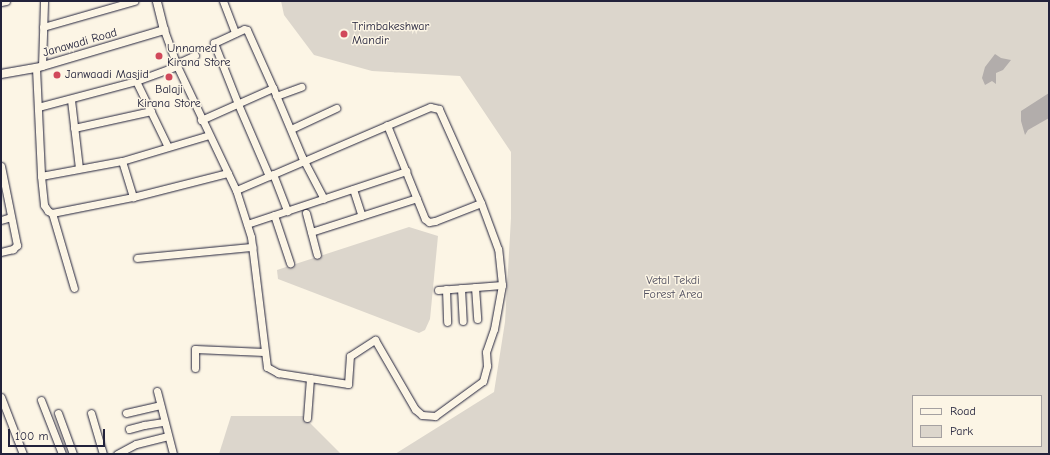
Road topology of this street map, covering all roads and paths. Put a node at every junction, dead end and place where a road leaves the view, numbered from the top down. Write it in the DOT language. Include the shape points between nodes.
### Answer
graph roads {
  1 [pos="6,1"];
  2 [pos="44,1"];
  3 [pos="134,1"];
  4 [pos="157,1"];
  5 [pos="223,1"];
  6 [pos="1,2"];
  7 [pos="43,27"];
  8 [pos="164,30"];
  9 [pos="235,33"];
  10 [pos="195,55"];
  11 [pos="177,65"];
  12 [pos="39,67"];
  13 [pos="1,72"];
  14 [pos="136,81"];
  15 [pos="301,87"];
  16 [pos="273,88"];
  17 [pos="276,96"];
  18 [pos="70,100"];
  19 [pos="238,104"];
  20 [pos="38,107"];
  21 [pos="336,108"];
  22 [pos="151,111"];
  23 [pos="202,120"];
  24 [pos="387,125"];
  25 [pos="74,128"];
  26 [pos="290,129"];
  27 [pos="209,135"];
  28 [pos="168,147"];
  29 [pos="122,161"];
  30 [pos="305,161"];
  31 [pos="1,166"];
  32 [pos="79,168"];
  33 [pos="406,171"];
  34 [pos="228,173"];
  35 [pos="271,175"];
  36 [pos="41,176"];
  37 [pos="353,189"];
  38 [pos="3,190"];
  39 [pos="236,190"];
  40 [pos="133,197"];
  41 [pos="417,198"];
  42 [pos="324,199"];
  43 [pos="481,203"];
  44 [pos="287,211"];
  45 [pos="52,213"];
  46 [pos="306,213"];
  47 [pos="274,215"];
  48 [pos="362,216"];
  49 [pos="12,218"];
  50 [pos="1,220"];
  51 [pos="247,224"];
  52 [pos="311,232"];
  53 [pos="252,247"];
  54 [pos="1,252"];
  55 [pos="317,255"];
  56 [pos="137,258"];
  57 [pos="290,263"];
  58 [pos="502,285"];
  59 [pos="475,287"];
  60 [pos="74,288"];
  61 [pos="461,288"];
  62 [pos="446,289"];
  63 [pos="438,290"];
  64 [pos="477,320"];
  65 [pos="463,321"];
  66 [pos="447,322"];
  67 [pos="264,352"];
  68 [pos="195,368"];
  69 [pos="310,378"];
  70 [pos="157,391"];
  71 [pos="1,397"];
  72 [pos="41,400"];
  73 [pos="160,405"];
  74 [pos="126,412"];
  75 [pos="58,413"];
  76 [pos="91,413"];
  77 [pos="307,418"];
  78 [pos="164,422"];
  79 [pos="129,429"];
  80 [pos="168,436"];
  81 [pos="130,451"];
  82 [pos="23,454"];
  83 [pos="62,454"];
  84 [pos="73,454"];
  85 [pos="103,454"];
  86 [pos="117,454"];
  87 [pos="173,454"];
  1 -- 6 [label="street"];
  2 -- 7 [label="street"];
  3 -- 7 [label="street"];
  4 -- 8 [label="street"];
  5 -- 9 [label="street"];
  7 -- 12 [label="street"];
  8 -- 11 [label="street"];
  8 -- 12 [label="street, Janawadi Road"];
  9 -- 16 [label="street" via="247,30"];
  9 -- 19 [label="street" via="214,43"];
  10 -- 11 [label="street"];
  11 -- 14 [label="street"];
  11 -- 23 [label="street"];
  12 -- 13 [label="street, Janawadi Road"];
  12 -- 20 [label="street"];
  14 -- 18 [label="street"];
  14 -- 22 [label="street"];
  15 -- 17 [label="street"];
  16 -- 17 [label="street"];
  16 -- 19 [label="street"];
  17 -- 26 [label="street"];
  18 -- 20 [label="street"];
  18 -- 25 [label="street"];
  19 -- 23 [label="street"];
  19 -- 35 [label="street"];
  20 -- 36 [label="street"];
  21 -- 26 [label="street"];
  22 -- 25 [label="street"];
  22 -- 28 [label="street"];
  23 -- 27 [label="street"];
  24 -- 30 [label="street"];
  24 -- 33 [label="street"];
  24 -- 43 [label="street" via="430,107 438,109"];
  25 -- 32 [label="street"];
  26 -- 30 [label="street"];
  27 -- 28 [label="street"];
  27 -- 34 [label="street"];
  28 -- 29 [label="street"];
  29 -- 32 [label="street"];
  29 -- 40 [label="street"];
  30 -- 35 [label="street"];
  30 -- 42 [label="street"];
  31 -- 38 [label="street"];
  32 -- 36 [label="street"];
  33 -- 37 [label="street"];
  33 -- 41 [label="street"];
  34 -- 39 [label="street"];
  34 -- 40 [label="street"];
  35 -- 39 [label="street"];
  35 -- 44 [label="street"];
  36 -- 45 [label="street" via="45,207"];
  37 -- 42 [label="street"];
  37 -- 48 [label="street"];
  38 -- 49 [label="street"];
  39 -- 51 [label="street"];
  40 -- 45 [label="street"];
  41 -- 43 [label="street" via="422,215 429,222"];
  41 -- 48 [label="street"];
  42 -- 44 [label="street"];
  43 -- 58 [label="street" via="498,249"];
  44 -- 47 [label="street"];
  45 -- 60 [label="street"];
  46 -- 52 [label="street"];
  47 -- 51 [label="street"];
  47 -- 57 [label="street"];
  48 -- 52 [label="street"];
  49 -- 50 [label="street"];
  49 -- 54 [label="street" via="16,246"];
  51 -- 53 [label="street"];
  52 -- 55 [label="street"];
  53 -- 56 [label="street"];
  53 -- 67 [label="street"];
  58 -- 59 [label="street"];
  58 -- 69 [label="street" via="494,330 486,352 487,366 483,381 435,416 422,415 415,409 375,340 350,356 348,384"];
  59 -- 61 [label="street"];
  59 -- 64 [label="street"];
  61 -- 62 [label="street"];
  61 -- 65 [label="street"];
  62 -- 63 [label="street"];
  62 -- 66 [label="street"];
  67 -- 68 [label="street" via="195,349"];
  67 -- 69 [label="street" via="270,370"];
  69 -- 77 [label="street"];
  70 -- 73 [label="street"];
  71 -- 82 [label="street"];
  72 -- 83 [label="street"];
  73 -- 74 [label="street"];
  73 -- 78 [label="street"];
  75 -- 84 [label="street"];
  76 -- 85 [label="street"];
  78 -- 79 [label="street"];
  78 -- 80 [label="street"];
  80 -- 81 [label="street" via="136,444"];
  80 -- 87 [label="street"];
  81 -- 86 [label="street"];
}
